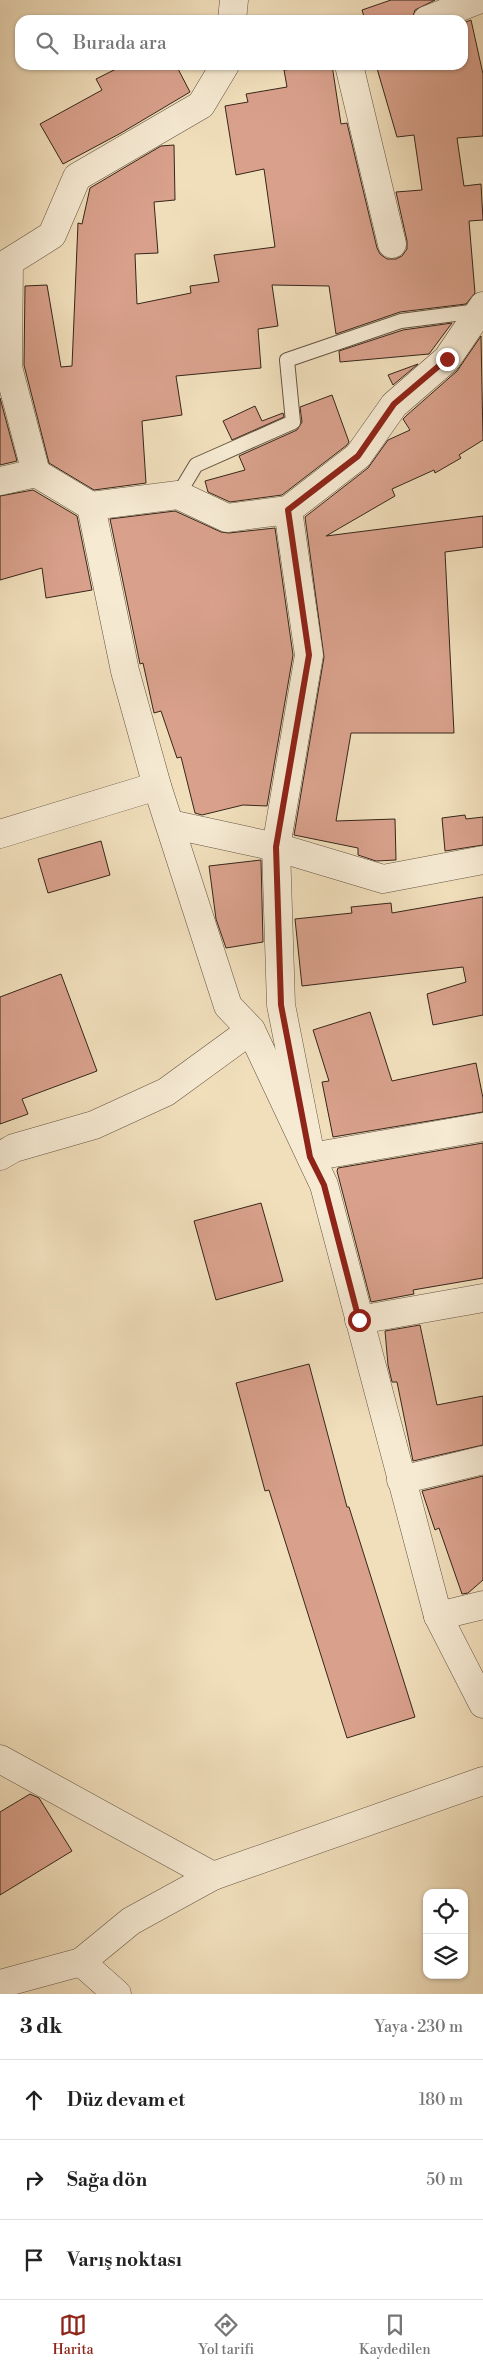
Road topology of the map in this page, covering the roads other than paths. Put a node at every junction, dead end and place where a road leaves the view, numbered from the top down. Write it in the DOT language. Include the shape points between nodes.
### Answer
graph roads {
  1 [pos="234,0"];
  2 [pos="478,0"];
  3 [pos="232,15"];
  4 [pos="440,15"];
  5 [pos="222,70"];
  6 [pos="350,70"];
  7 [pos="392,244"];
  8 [pos="4,263"];
  9 [pos="482,309"];
  10 [pos="4,368"];
  11 [pos="36,473"];
  12 [pos="0,481"];
  13 [pos="178,495"];
  14 [pos="91,506"];
  15 [pos="288,510"];
  16 [pos="157,786"];
  17 [pos="170,824"];
  18 [pos="0,834"];
  19 [pos="276,847"];
  20 [pos="483,860"];
  21 [pos="251,1030"];
  22 [pos="483,1128"];
  23 [pos="0,1156"];
  24 [pos="310,1157"];
  25 [pos="483,1298"];
  26 [pos="359,1320"];
  27 [pos="483,1460"];
  28 [pos="401,1480"];
  29 [pos="483,1606"];
  30 [pos="438,1616"];
  31 [pos="483,1704"];
  32 [pos="0,1759"];
  33 [pos="483,1781"];
  34 [pos="213,1876"];
  35 [pos="81,1962"];
  36 [pos="0,1984"];
  37 [pos="117,1994"];
  1 -- 3 [label="street"];
  2 -- 4 [label="street"];
  5 -- 8 [label="street" via="201,105 77,178 52,235"];
  6 -- 7 [label="street"];
  8 -- 10 [label="street"];
  9 -- 13 [label="lane" via="401,321 287,360 293,422 196,465"];
  9 -- 15 [label="street" via="447,359 394,404 358,456"];
  10 -- 11 [label="street"];
  11 -- 12 [label="street"];
  11 -- 14 [label="street"];
  13 -- 14 [label="street"];
  13 -- 15 [label="street" via="227,518"];
  14 -- 16 [label="street" via="125,671"];
  15 -- 19 [label="street" via="309,655"];
  16 -- 17 [label="street"];
  16 -- 18 [label="street"];
  17 -- 19 [label="street"];
  17 -- 21 [label="street" via="228,1006"];
  19 -- 20 [label="street" via="383,879"];
  19 -- 24 [label="street" via="281,1005"];
  21 -- 23 [label="street" via="166,1092 94,1125 14,1148"];
  21 -- 24 [label="street"];
  22 -- 24 [label="street"];
  24 -- 26 [label="street" via="324,1185"];
  25 -- 26 [label="street"];
  26 -- 28 [label="street"];
  27 -- 28 [label="street"];
  28 -- 30 [label="street"];
  29 -- 30 [label="street"];
  30 -- 31 [label="street"];
  32 -- 34 [label="street"];
  33 -- 34 [label="street"];
  34 -- 35 [label="street" via="131,1921"];
  35 -- 36 [label="street"];
  35 -- 37 [label="street"];
}
